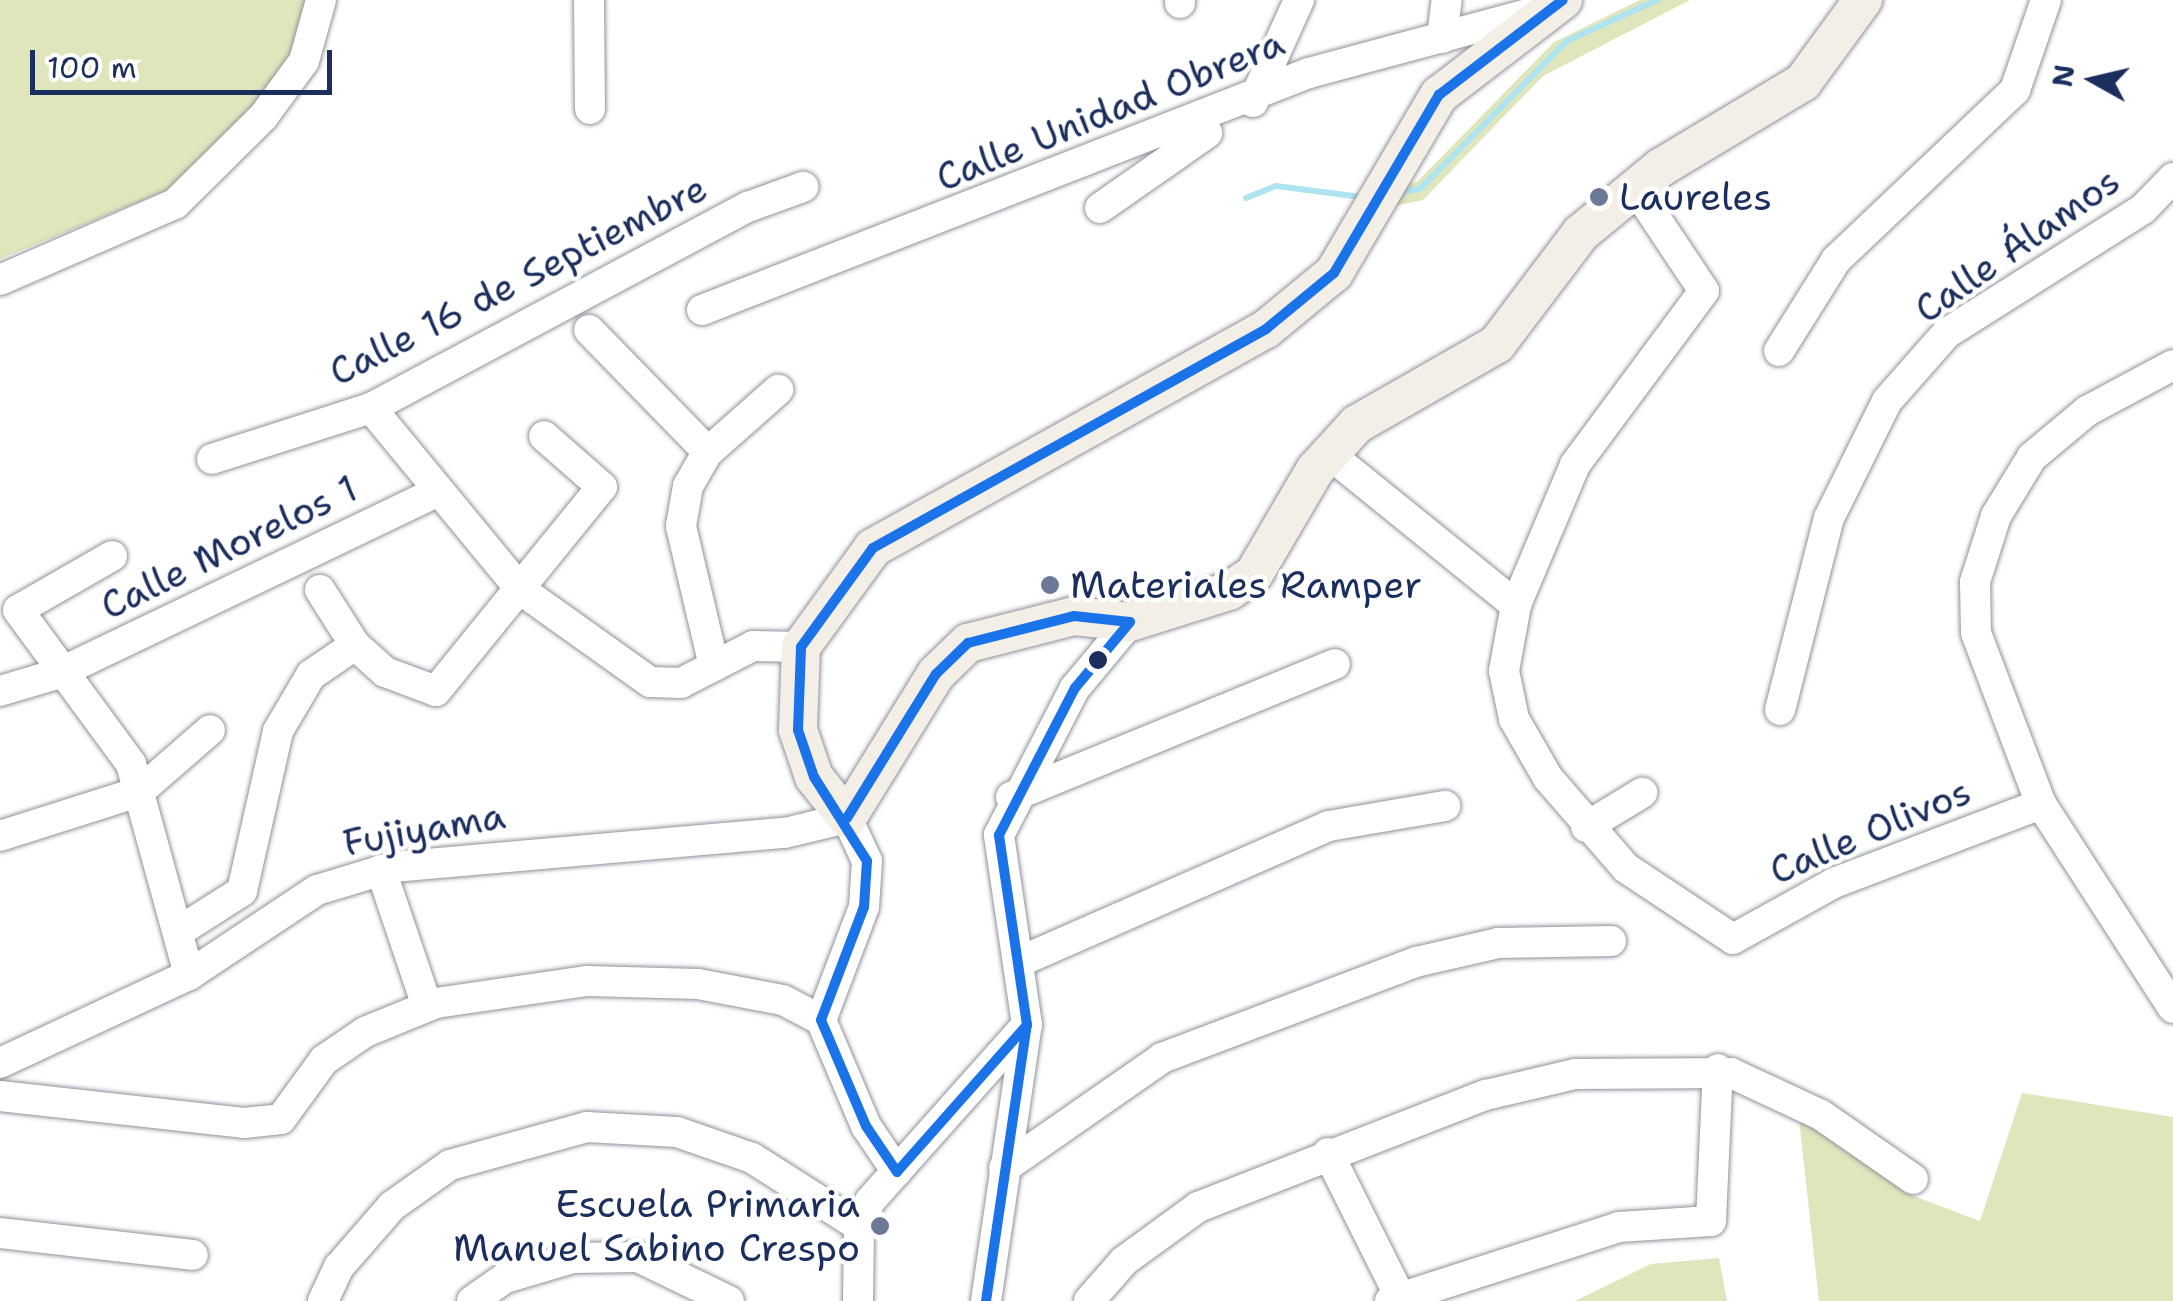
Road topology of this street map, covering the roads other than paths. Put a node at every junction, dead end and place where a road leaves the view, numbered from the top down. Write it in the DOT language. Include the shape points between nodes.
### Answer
graph roads {
  1 [pos="321,0"];
  2 [pos="589,0"];
  3 [pos="1300,0"];
  4 [pos="1447,0"];
  5 [pos="1863,0"];
  6 [pos="2046,0"];
  7 [pos="1559,3"];
  8 [pos="1442,38"];
  9 [pos="1256,95"];
  10 [pos="590,109"];
  11 [pos="2173,178"];
  12 [pos="1634,186"];
  13 [pos="803,188"];
  14 [pos="1100,208"];
  15 [pos="0,280"];
  16 [pos="702,310"];
  17 [pos="589,330"];
  18 [pos="1779,351"];
  19 [pos="2173,365"];
  20 [pos="778,390"];
  21 [pos="372,408"];
  22 [pos="544,436"];
  23 [pos="708,452"];
  24 [pos="1328,453"];
  25 [pos="212,459"];
  26 [pos="437,492"];
  27 [pos="112,556"];
  28 [pos="320,590"];
  29 [pos="522,590"];
  30 [pos="1516,605"];
  31 [pos="1130,622"];
  32 [pos="355,645"];
  33 [pos="800,647"];
  34 [pos="1336,664"];
  35 [pos="714,666"];
  36 [pos="57,674"];
  37 [pos="0,691"];
  38 [pos="1780,710"];
  39 [pos="210,730"];
  40 [pos="139,792"];
  41 [pos="1642,793"];
  42 [pos="1011,797"];
  43 [pos="2041,804"];
  44 [pos="1444,806"];
  45 [pos="847,818"];
  46 [pos="1586,827"];
  47 [pos="0,836"];
  48 [pos="381,870"];
  49 [pos="178,932"];
  50 [pos="1611,941"];
  51 [pos="1021,960"];
  52 [pos="189,975"];
  53 [pos="427,1006"];
  54 [pos="2173,1008"];
  55 [pos="821,1020"];
  56 [pos="1027,1025"];
  57 [pos="0,1063"];
  58 [pos="1718,1069"];
  59 [pos="0,1096"];
  60 [pos="1328,1153"];
  61 [pos="1004,1168"];
  62 [pos="897,1172"];
  63 [pos="1913,1179"];
  64 [pos="859,1226"];
  65 [pos="0,1233"];
  66 [pos="193,1255"];
  67 [pos="1395,1299"];
  68 [pos="322,1301"];
  69 [pos="472,1301"];
  70 [pos="729,1301"];
  71 [pos="858,1301"];
  72 [pos="986,1301"];
  73 [pos="1089,1301"];
  1 -- 15 [label="street" via="304,60 263,117 175,204"];
  2 -- 10 [label="street"];
  3 -- 9 [label="street"];
  4 -- 8 [label="street"];
  5 -- 12 [label="main road" via="1803,82"];
  6 -- 18 [label="street" via="2015,90 1836,260"];
  7 -- 8 [label="street, Calle Unidad Obrera"];
  7 -- 33 [label="main road" via="1439,95 1334,273 1266,329 929,509 873,548"];
  8 -- 9 [label="street, Calle Unidad Obrera"];
  9 -- 14 [label="street"];
  9 -- 16 [label="street, Calle Unidad Obrera"];
  11 -- 38 [label="street, Calle Álamos" via="2143,209 1947,333 1887,401 1829,518"];
  12 -- 24 [label="main road" via="1581,232 1497,344 1357,424"];
  12 -- 30 [label="street" via="1704,291 1575,465"];
  13 -- 21 [label="street, Calle 16 de Septiembre" via="748,206"];
  17 -- 23 [label="street"];
  19 -- 43 [label="street" via="2088,411 2032,457 1996,516 1975,582 1976,633"];
  20 -- 23 [label="street"];
  21 -- 25 [label="street, Calle 16 de Septiembre"];
  21 -- 26 [label="street, Calle Morelos 1"];
  22 -- 29 [label="street" via="602,486"];
  23 -- 35 [label="street" via="688,486 681,526"];
  24 -- 30 [label="street"];
  24 -- 31 [label="main road" via="1254,574 1229,591"];
  26 -- 29 [label="street, Calle Morelos 1"];
  26 -- 36 [label="street, Calle Morelos 1"];
  27 -- 36 [label="street" via="18,610"];
  28 -- 32 [label="street"];
  29 -- 32 [label="street" via="436,691 417,690"];
  29 -- 35 [label="street, Calle Morelos 1" via="650,682 680,683"];
  30 -- 46 [label="street" via="1504,670 1514,719"];
  31 -- 42 [label="street" via="1074,688"];
  31 -- 45 [label="main road" via="1074,616 968,643 936,674"];
  32 -- 49 [label="street" via="311,676 278,731 242,891"];
  33 -- 35 [label="street, Calle Morelos 1" via="753,646"];
  33 -- 45 [label="main road" via="798,730 814,777"];
  34 -- 42 [label="street"];
  36 -- 37 [label="street, Calle Morelos 1"];
  36 -- 40 [label="street" via="110,725"];
  39 -- 40 [label="street"];
  40 -- 47 [label="street"];
  40 -- 49 [label="street"];
  41 -- 46 [label="street"];
  42 -- 51 [label="street" via="999,866"];
  43 -- 46 [label="street, Calle Olivos" via="1810,894 1733,938 1626,868"];
  43 -- 54 [label="street"];
  44 -- 51 [label="street" via="1329,826"];
  45 -- 48 [label="street, Fujiyama" via="785,834"];
  45 -- 55 [label="street" via="866,861 864,907"];
  48 -- 52 [label="street, Fujiyama" via="317,890"];
  48 -- 53 [label="street"];
  49 -- 52 [label="street"];
  50 -- 61 [label="street" via="1498,944 1398,969 1162,1058"];
  51 -- 56 [label="street"];
  52 -- 57 [label="street, Fujiyama"];
  53 -- 55 [label="street" via="588,981 698,984 783,1000"];
  53 -- 59 [label="street" via="365,1032 324,1060 281,1119 244,1123"];
  55 -- 62 [label="street" via="866,1126"];
  56 -- 61 [label="street"];
  56 -- 62 [label="street"];
  58 -- 60 [label="street" via="1656,1068 1486,1095"];
  58 -- 63 [label="street" via="1821,1115"];
  58 -- 67 [label="street" via="1711,1220 1619,1227"];
  60 -- 67 [label="street"];
  60 -- 73 [label="street" via="1198,1207 1124,1261"];
  61 -- 72 [label="street"];
  62 -- 64 [label="street"];
  64 -- 68 [label="street" via="752,1158 677,1132 587,1126 450,1165 392,1206 339,1267"];
  64 -- 71 [label="street"];
  65 -- 66 [label="street"];
  69 -- 70 [label="street" via="505,1278 573,1258 638,1257"];
}
